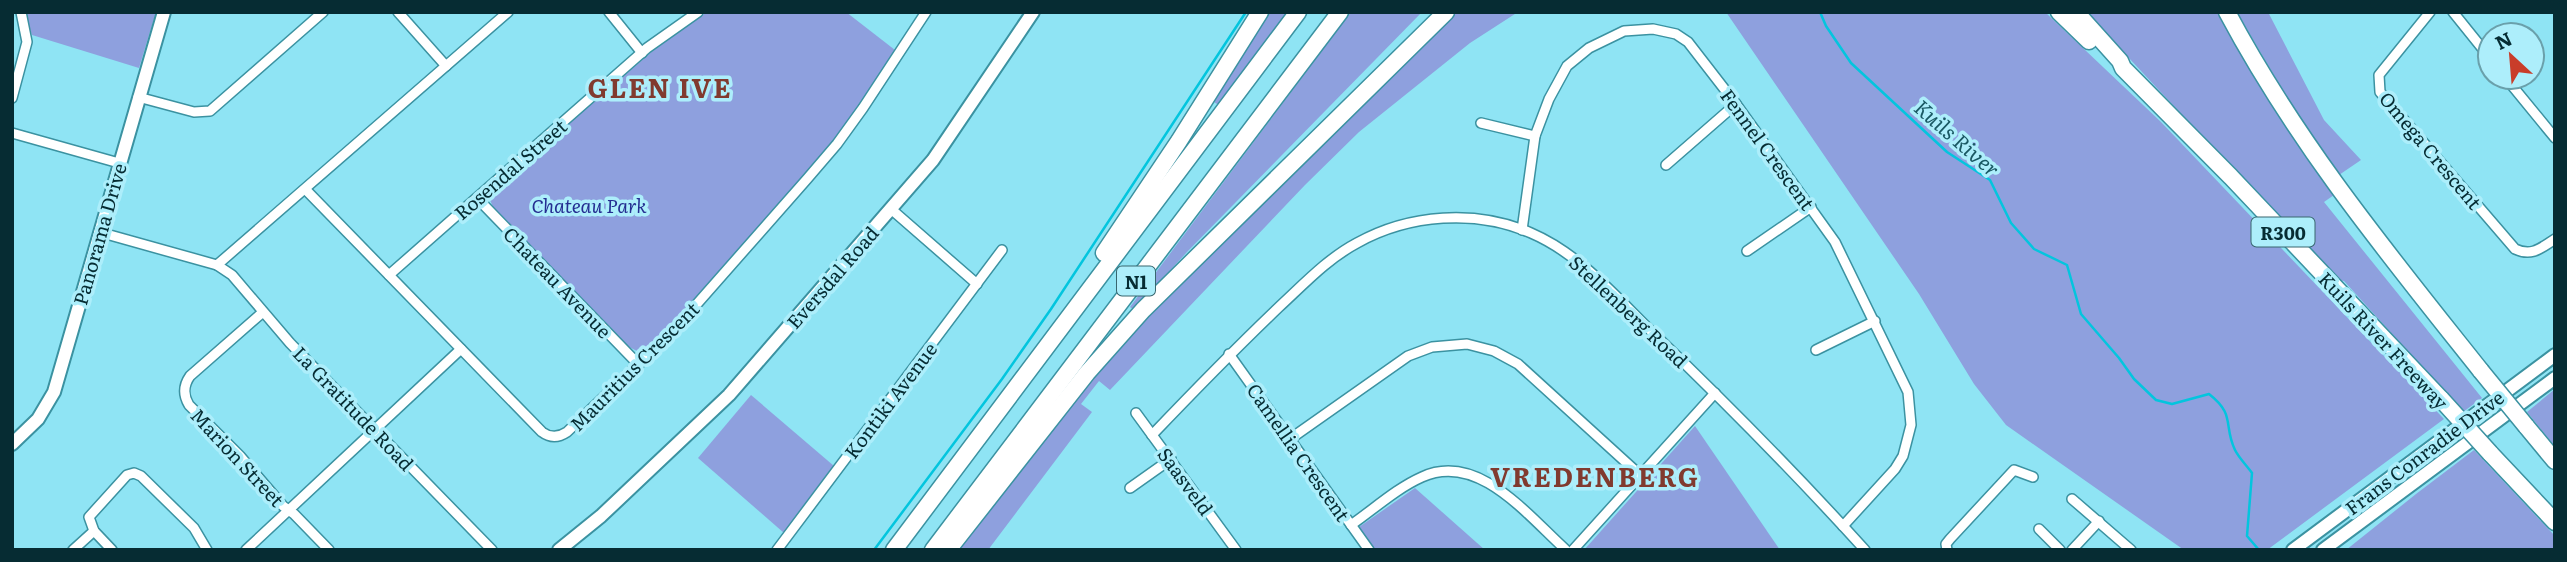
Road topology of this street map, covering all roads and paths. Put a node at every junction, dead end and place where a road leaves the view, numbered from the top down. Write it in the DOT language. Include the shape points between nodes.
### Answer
graph roads {
  1 [pos="21,12"];
  2 [pos="164,12"];
  3 [pos="323,12"];
  4 [pos="398,12"];
  5 [pos="508,12"];
  6 [pos="609,12"];
  7 [pos="698,12"];
  8 [pos="926,12"];
  9 [pos="1033,12"];
  10 [pos="1260,12"];
  11 [pos="1298,12"];
  12 [pos="1340,12"];
  13 [pos="1446,12"];
  14 [pos="2059,12"];
  15 [pos="2076,12"];
  16 [pos="2227,12"];
  17 [pos="2430,12"];
  18 [pos="2453,12"];
  19 [pos="2476,41"];
  20 [pos="642,53"];
  21 [pos="446,66"];
  22 [pos="2123,68"];
  23 [pos="2516,91"];
  24 [pos="138,97"];
  25 [pos="12,98"];
  26 [pos="1736,104"];
  27 [pos="1480,123"];
  28 [pos="12,132"];
  29 [pos="1535,136"];
  30 [pos="2555,138"];
  31 [pos="119,163"];
  32 [pos="1666,165"];
  33 [pos="306,190"];
  34 [pos="477,198"];
  35 [pos="1811,207"];
  36 [pos="891,209"];
  37 [pos="1522,230"];
  38 [pos="99,232"];
  39 [pos="2555,239"];
  40 [pos="1002,250"];
  41 [pos="1747,251"];
  42 [pos="217,265"];
  43 [pos="389,275"];
  44 [pos="977,284"];
  45 [pos="263,312"];
  46 [pos="1875,321"];
  47 [pos="461,349"];
  48 [pos="1816,350"];
  49 [pos="1229,354"];
  50 [pos="2555,355"];
  51 [pos="639,365"];
  52 [pos="1024,376"];
  53 [pos="2555,378"];
  54 [pos="1715,393"];
  55 [pos="1136,413"];
  56 [pos="376,430"];
  57 [pos="1152,435"];
  58 [pos="1290,439"];
  59 [pos="12,443"];
  60 [pos="1171,459"];
  61 [pos="2555,461"];
  62 [pos="1640,475"];
  63 [pos="2033,477"];
  64 [pos="1130,488"];
  65 [pos="2072,499"];
  66 [pos="289,510"];
  67 [pos="601,516"];
  68 [pos="2099,521"];
  69 [pos="2555,522"];
  70 [pos="1351,525"];
  71 [pos="1843,526"];
  72 [pos="2039,529"];
  73 [pos="93,533"];
  74 [pos="1235,549"];
  75 [pos="2293,549"];
  76 [pos="73,550"];
  77 [pos="112,550"];
  78 [pos="207,550"];
  79 [pos="246,550"];
  80 [pos="328,550"];
  81 [pos="492,550"];
  82 [pos="559,550"];
  83 [pos="570,550"];
  84 [pos="778,550"];
  85 [pos="894,550"];
  86 [pos="933,550"];
  87 [pos="948,550"];
  88 [pos="1369,550"];
  89 [pos="1566,550"];
  90 [pos="1573,550"];
  91 [pos="1864,550"];
  92 [pos="1947,550"];
  93 [pos="2060,550"];
  94 [pos="2072,550"];
  95 [pos="2131,550"];
  96 [pos="2323,550"];
  1 -- 25 [label="street" via="27,50"];
  2 -- 24 [label="street, Panorama Drive"];
  3 -- 24 [label="street" via="209,111 194,113"];
  4 -- 21 [label="street"];
  5 -- 21 [label="street"];
  6 -- 20 [label="street"];
  7 -- 20 [label="street, Rosendal Street"];
  8 -- 51 [label="street, Mauritius Crescent" via="837,144"];
  9 -- 36 [label="street, Eversdal Road" via="943,147"];
  10 -- 52 [label="highway"];
  11 -- 52 [label="highway, N1"];
  12 -- 86 [label="highway, N1"];
  13 -- 87 [label="highway" via="1128,326"];
  14 -- 22 [label="highway"];
  15 -- 22 [label="highway"];
  16 -- 61 [label="highway, bridge" via="2331,181"];
  17 -- 39 [label="street, Omega Crescent" via="2379,75 2380,92 2515,249 2532,253"];
  18 -- 19 [label="street"];
  20 -- 34 [label="street, Rosendal Street"];
  21 -- 33 [label="street"];
  22 -- 69 [label="highway, Kuils River Freeway / R300, bridge"];
  23 -- 30 [label="street"];
  24 -- 31 [label="street, Panorama Drive"];
  26 -- 29 [label="street, Fennel Crescent" via="1688,42 1676,34 1653,29 1624,31 1588,48 1567,66"];
  26 -- 32 [label="street"];
  26 -- 35 [label="street, Fennel Crescent"];
  27 -- 29 [label="street"];
  28 -- 31 [label="street"];
  29 -- 37 [label="street, Fennel Crescent"];
  31 -- 38 [label="street, Panorama Drive"];
  33 -- 42 [label="street"];
  33 -- 43 [label="street, Mauritius Crescent"];
  34 -- 43 [label="street, Rosendal Street"];
  34 -- 51 [label="street, Chateau Avenue"];
  35 -- 41 [label="street"];
  35 -- 46 [label="street, Fennel Crescent" via="1835,242"];
  36 -- 44 [label="street"];
  36 -- 67 [label="street, Eversdal Road" via="718,406"];
  37 -- 49 [label="street, Stellenberg Road" via="1490,221 1450,218 1410,223 1371,236 1326,263"];
  37 -- 54 [label="street, Stellenberg Road" via="1582,265"];
  38 -- 42 [label="street"];
  38 -- 59 [label="street, Panorama Drive" via="51,399 38,419"];
  40 -- 44 [label="street, Kontiki Avenue"];
  42 -- 45 [label="street, La Gratitude Road" via="232,275"];
  43 -- 47 [label="street, Mauritius Crescent"];
  44 -- 84 [label="street, Kontiki Avenue"];
  45 -- 56 [label="street, La Gratitude Road"];
  45 -- 66 [label="street, Marion Street" via="190,376 185,396"];
  46 -- 48 [label="street"];
  46 -- 71 [label="street, Fennel Crescent" via="1908,392 1910,433 1895,469"];
  47 -- 51 [label="street, Mauritius Crescent" via="542,432 555,437 567,432"];
  47 -- 56 [label="street"];
  49 -- 57 [label="street, Stellenberg Road"];
  49 -- 58 [label="street, Camellia Crescent"];
  50 -- 75 [label="street, Frans Conradie Drive"];
  52 -- 85 [label="highway, N1"];
  53 -- 96 [label="street, Frans Conradie Drive"];
  54 -- 62 [label="street"];
  54 -- 71 [label="street, Stellenberg Road"];
  55 -- 57 [label="street, Saasveld"];
  56 -- 66 [label="street"];
  56 -- 81 [label="street, La Gratitude Road"];
  57 -- 60 [label="street, Saasveld"];
  58 -- 62 [label="street" via="1408,356 1432,346 1467,344 1518,364"];
  58 -- 70 [label="street, Camellia Crescent"];
  60 -- 64 [label="street"];
  60 -- 74 [label="street, Saasveld"];
  62 -- 90 [label="street"];
  63 -- 92 [label="street" via="2014,470 1950,539"];
  65 -- 68 [label="street"];
  66 -- 79 [label="street"];
  66 -- 80 [label="street"];
  67 -- 82 [label="street, Eversdal Road"];
  67 -- 83 [label="street, Eversdal Road"];
  68 -- 94 [label="street"];
  68 -- 95 [label="street"];
  70 -- 88 [label="street, Camellia Crescent"];
  70 -- 89 [label="street" via="1420,478 1435,472 1461,472 1481,477 1497,488"];
  71 -- 91 [label="street, Stellenberg Road"];
  72 -- 93 [label="street"];
  73 -- 76 [label="street"];
  73 -- 77 [label="street"];
  73 -- 78 [label="street" via="90,514 134,473 194,528"];
}
